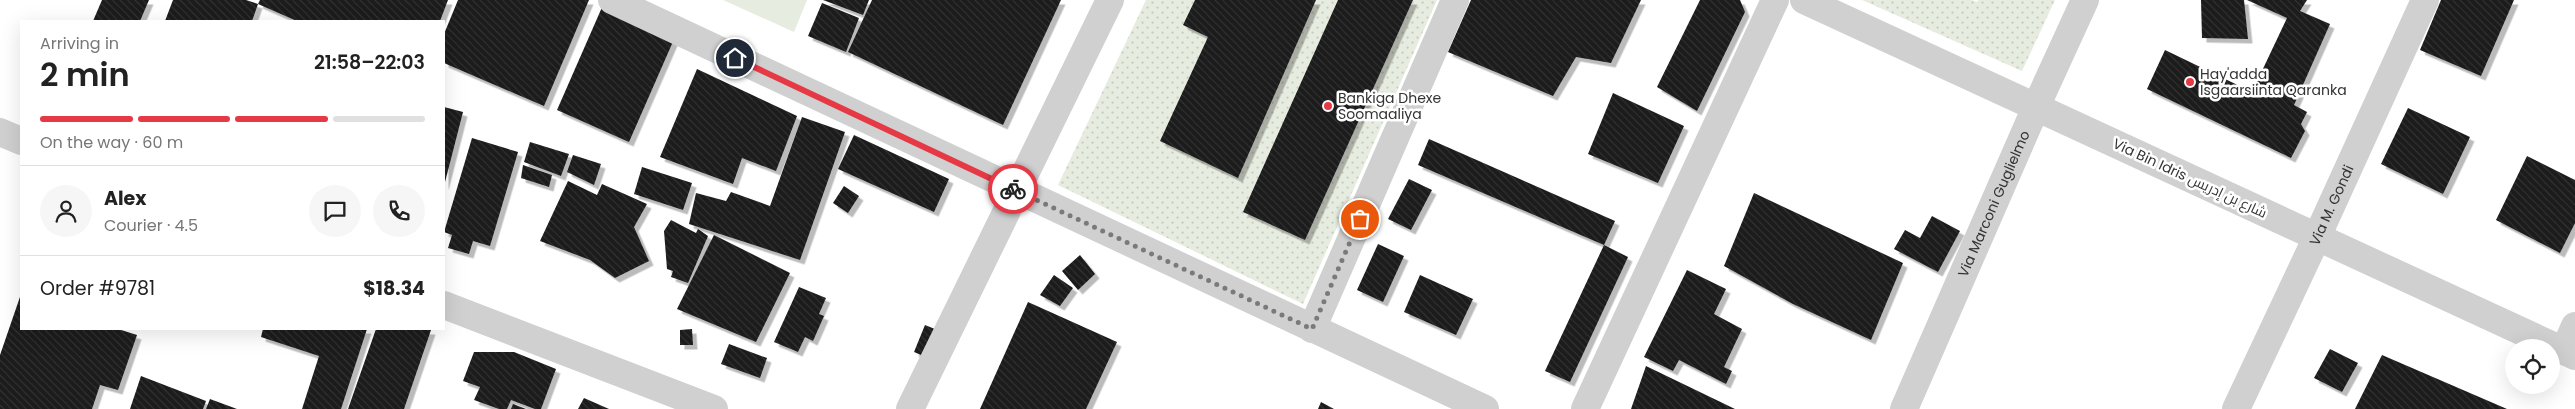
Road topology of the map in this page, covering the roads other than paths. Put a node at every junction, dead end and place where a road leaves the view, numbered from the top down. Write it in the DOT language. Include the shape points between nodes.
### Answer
graph roads {
  1 [pos="612,0"];
  2 [pos="1110,0"];
  3 [pos="1455,0"];
  4 [pos="1775,0"];
  5 [pos="1804,0"];
  6 [pos="2085,0"];
  7 [pos="2425,0"];
  8 [pos="2036,107"];
  9 [pos="0,132"];
  10 [pos="20,141"];
  11 [pos="1016,190"];
  12 [pos="2318,238"];
  13 [pos="445,305"];
  14 [pos="2575,326"];
  15 [pos="1312,329"];
  16 [pos="2569,353"];
  17 [pos="714,409"];
  18 [pos="910,409"];
  19 [pos="1485,409"];
  20 [pos="1585,409"];
  21 [pos="1904,409"];
  22 [pos="2236,409"];
  1 -- 11 [label="street"];
  2 -- 11 [label="street"];
  3 -- 15 [label="street"];
  4 -- 20 [label="street"];
  5 -- 8 [label="street, Via Bin Idris شارع بن إدريس"];
  6 -- 8 [label="street, Via Marconi Guglielmo"];
  7 -- 12 [label="street, Via M. Gondi"];
  8 -- 12 [label="street, Via Bin Idris شارع بن إدريس"];
  8 -- 21 [label="street, Via Marconi Guglielmo"];
  9 -- 10 [label="street"];
  11 -- 15 [label="street"];
  11 -- 18 [label="street"];
  12 -- 16 [label="street, Via Bin Idris شارع بن إدريس"];
  12 -- 22 [label="street, Via M. Gondi"];
  13 -- 17 [label="street"];
  14 -- 16 [label="street"];
  15 -- 19 [label="street"];
}
